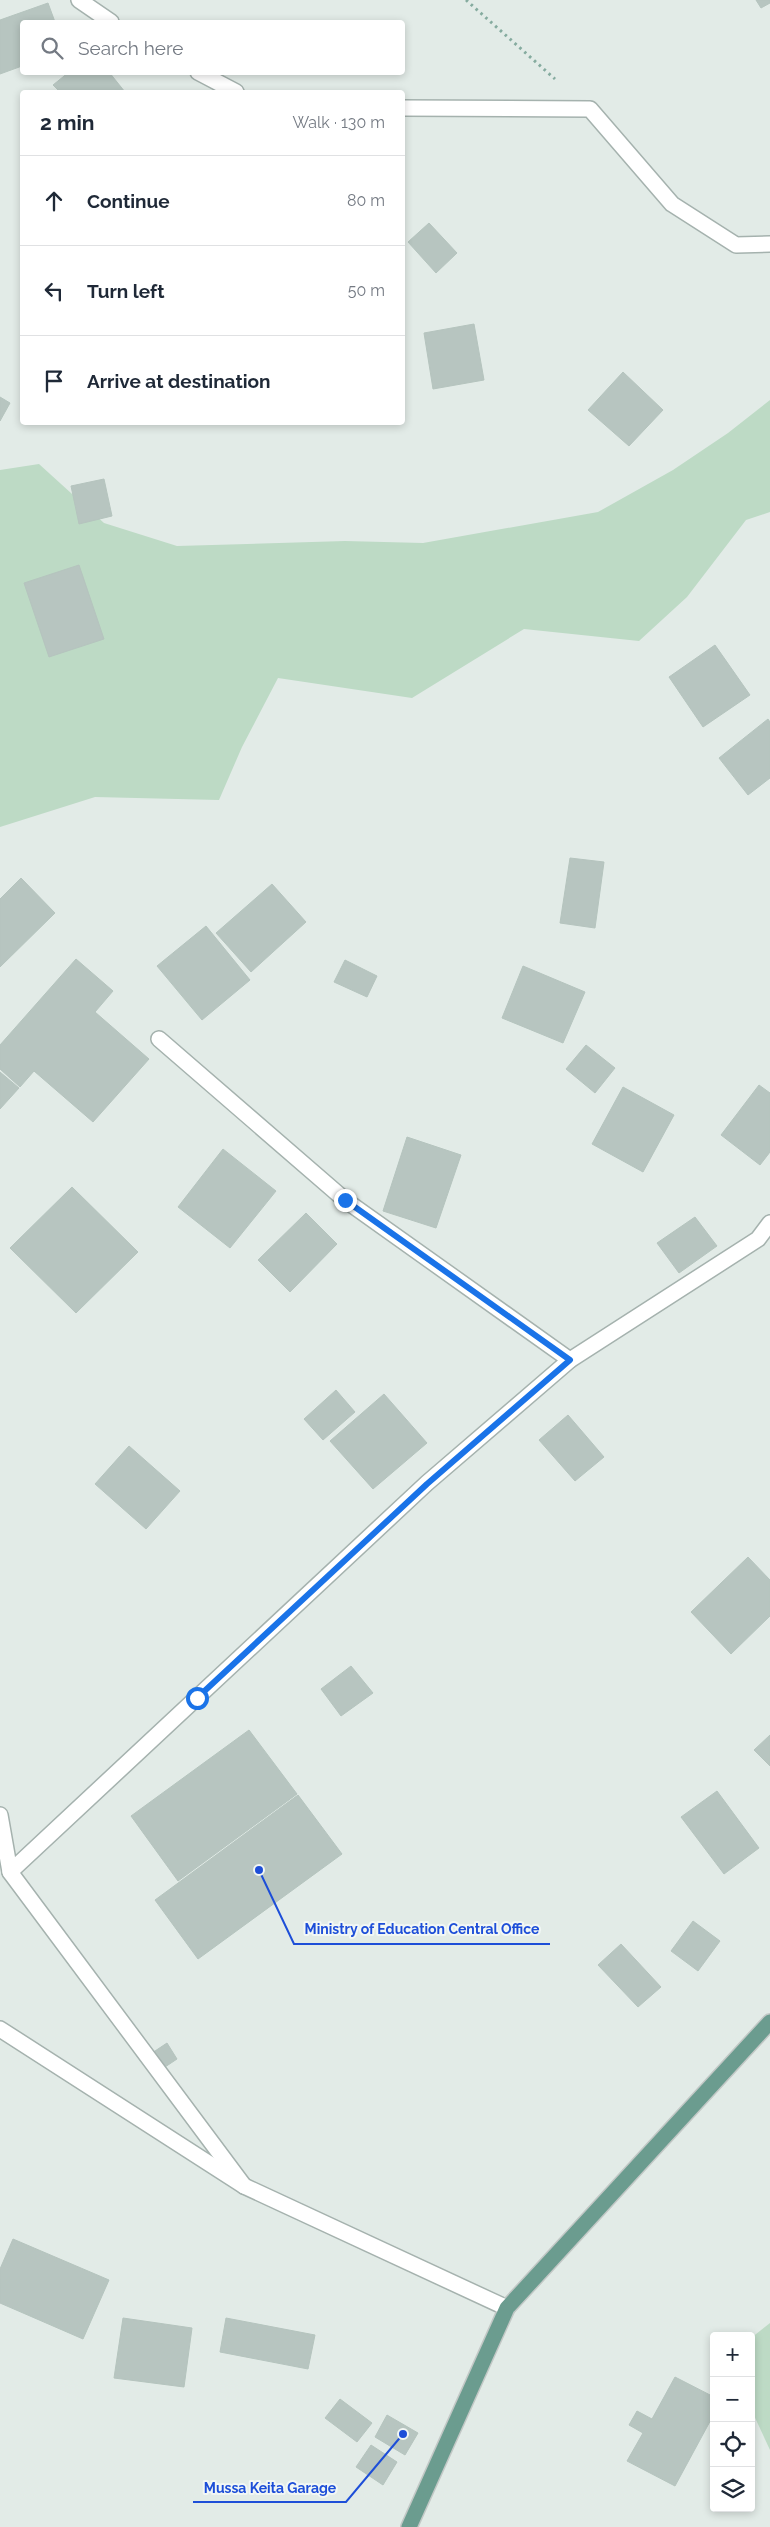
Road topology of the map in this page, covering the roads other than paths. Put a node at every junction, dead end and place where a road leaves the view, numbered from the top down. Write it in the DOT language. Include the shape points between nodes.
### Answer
graph roads {
  1 [pos="79,0"];
  2 [pos="108,20"];
  3 [pos="204,75"];
  4 [pos="232,90"];
  5 [pos="405,108"];
  6 [pos="770,244"];
  7 [pos="159,1039"];
  8 [pos="770,1223"];
  9 [pos="570,1360"];
  10 [pos="0,1815"];
  11 [pos="10,1872"];
  12 [pos="770,2022"];
  13 [pos="0,2029"];
  14 [pos="244,2186"];
  15 [pos="507,2308"];
  16 [pos="409,2527"];
  1 -- 2 [label="street"];
  3 -- 4 [label="street"];
  5 -- 6 [label="street" via="590,110 672,204 736,245"];
  7 -- 9 [label="street" via="345,1200"];
  8 -- 9 [label="street" via="758,1239"];
  9 -- 11 [label="street" via="427,1484"];
  10 -- 11 [label="street"];
  11 -- 14 [label="street"];
  12 -- 15 [label="main road"];
  13 -- 14 [label="street"];
  14 -- 15 [label="street"];
  15 -- 16 [label="main road"];
}
